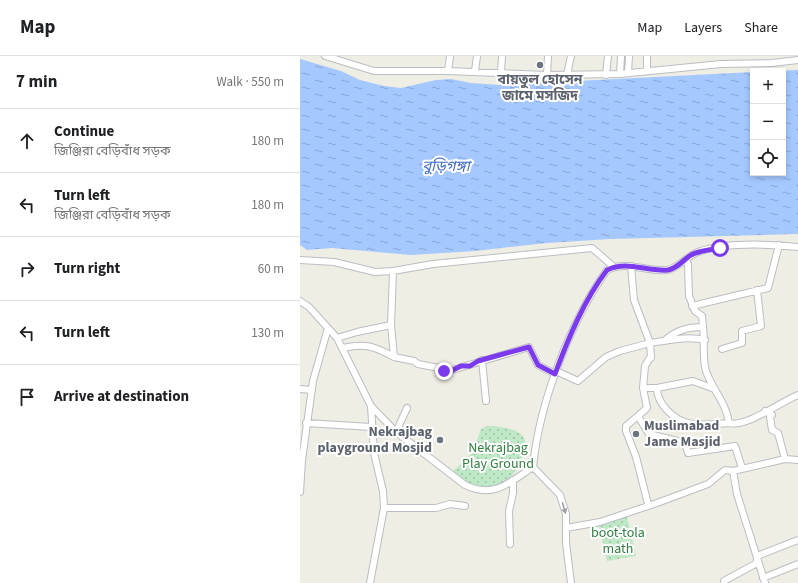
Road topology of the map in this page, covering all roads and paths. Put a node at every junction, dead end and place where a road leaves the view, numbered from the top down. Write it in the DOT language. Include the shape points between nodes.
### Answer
graph roads {
  1 [pos="325,56"];
  2 [pos="450,56"];
  3 [pos="477,56"];
  4 [pos="502,56"];
  5 [pos="548,56"];
  6 [pos="571,56"];
  7 [pos="608,56"];
  8 [pos="621,56"];
  9 [pos="629,56"];
  10 [pos="647,56"];
  11 [pos="721,56"];
  12 [pos="772,56"];
  13 [pos="346,59"];
  14 [pos="798,60"];
  15 [pos="772,63"];
  16 [pos="721,64"];
  17 [pos="448,71"];
  18 [pos="475,71"];
  19 [pos="647,71"];
  20 [pos="501,72"];
  21 [pos="628,73"];
  22 [pos="620,74"];
  23 [pos="547,75"];
  24 [pos="568,75"];
  25 [pos="606,75"];
  26 [pos="779,245"];
  27 [pos="798,247"];
  28 [pos="300,260"];
  29 [pos="686,260"];
  30 [pos="631,266"];
  31 [pos="614,267"];
  32 [pos="393,271"];
  33 [pos="757,290"];
  34 [pos="300,301"];
  35 [pos="692,306"];
  36 [pos="392,325"];
  37 [pos="704,327"];
  38 [pos="328,328"];
  39 [pos="337,338"];
  40 [pos="705,340"];
  41 [pos="664,341"];
  42 [pos="650,344"];
  43 [pos="343,348"];
  44 [pos="722,349"];
  45 [pos="394,357"];
  46 [pos="482,360"];
  47 [pos="556,372"];
  48 [pos="643,388"];
  49 [pos="657,388"];
  50 [pos="712,388"];
  51 [pos="300,389"];
  52 [pos="312,390"];
  53 [pos="798,395"];
  54 [pos="486,401"];
  55 [pos="371,406"];
  56 [pos="407,408"];
  57 [pos="765,411"];
  58 [pos="638,416"];
  59 [pos="306,423"];
  60 [pos="729,423"];
  61 [pos="371,427"];
  62 [pos="396,432"];
  63 [pos="785,459"];
  64 [pos="301,460"];
  65 [pos="798,460"];
  66 [pos="742,468"];
  67 [pos="530,469"];
  68 [pos="733,471"];
  69 [pos="513,480"];
  70 [pos="300,492"];
  71 [pos="648,504"];
  72 [pos="465,506"];
  73 [pos="384,508"];
  74 [pos="566,528"];
  75 [pos="798,540"];
  76 [pos="510,544"];
  77 [pos="757,563"];
  78 [pos="798,564"];
  79 [pos="724,581"];
  80 [pos="764,581"];
  81 [pos="370,583"];
  82 [pos="571,583"];
  1 -- 13 [label="street"];
  2 -- 17 [label="street"];
  3 -- 18 [label="street"];
  4 -- 20 [label="street"];
  5 -- 23 [label="street"];
  6 -- 24 [label="street"];
  7 -- 25 [label="street"];
  8 -- 22 [label="street"];
  9 -- 21 [label="street"];
  10 -- 19 [label="street"];
  11 -- 16 [label="street"];
  12 -- 15 [label="street"];
  13 -- 17 [label="street" via="374,71"];
  14 -- 15 [label="street"];
  15 -- 16 [label="street"];
  16 -- 19 [label="street"];
  17 -- 18 [label="street"];
  18 -- 20 [label="street"];
  19 -- 21 [label="street"];
  20 -- 23 [label="street"];
  21 -- 22 [label="street"];
  22 -- 25 [label="street"];
  23 -- 24 [label="street"];
  24 -- 25 [label="street"];
  26 -- 27 [label="street"];
  26 -- 29 [label="street" via="731,246 700,251"];
  26 -- 33 [label="street" via="768,287"];
  28 -- 32 [label="street" via="334,262 375,272"];
  29 -- 30 [label="street" via="669,270"];
  29 -- 35 [label="street"];
  30 -- 31 [label="street"];
  30 -- 42 [label="street" via="634,300"];
  31 -- 32 [label="street" via="592,248 433,264"];
  31 -- 47 [label="street" via="607,270 594,290"];
  32 -- 36 [label="street"];
  33 -- 35 [label="street"];
  33 -- 44 [label="street" via="761,326 742,331 742,343"];
  34 -- 38 [label="street"];
  35 -- 37 [label="street" via="696,313 702,316"];
  36 -- 39 [label="street"];
  36 -- 45 [label="street"];
  37 -- 40 [label="street"];
  37 -- 41 [label="street" via="686,327"];
  38 -- 39 [label="street"];
  38 -- 52 [label="street"];
  39 -- 43 [label="street"];
  40 -- 41 [label="street" via="696,338"];
  40 -- 50 [label="street" via="705,369"];
  41 -- 42 [label="street"];
  42 -- 47 [label="street" via="620,350 606,357 578,381"];
  42 -- 48 [label="street" via="651,358 645,366"];
  43 -- 45 [label="street" via="355,345 377,347"];
  43 -- 55 [label="street"];
  45 -- 46 [label="street" via="444,371 470,366"];
  46 -- 47 [label="street" via="529,347 538,365"];
  46 -- 54 [label="street"];
  47 -- 67 [label="street"];
  48 -- 49 [label="street"];
  48 -- 58 [label="street" via="647,408"];
  49 -- 50 [label="street" via="692,381"];
  49 -- 60 [label="street" via="657,397 661,405 688,423"];
  50 -- 60 [label="street" via="727,408"];
  51 -- 52 [label="street"];
  52 -- 59 [label="street"];
  53 -- 57 [label="street"];
  55 -- 61 [label="street"];
  55 -- 62 [label="street"];
  56 -- 62 [label="street"];
  57 -- 60 [label="street" via="754,419"];
  57 -- 63 [label="street" via="772,415 772,430 778,433"];
  58 -- 66 [label="street" via="649,434 685,443 688,453 735,446"];
  58 -- 71 [label="street" via="626,426 626,431 636,457"];
  59 -- 61 [label="street"];
  59 -- 64 [label="street"];
  61 -- 73 [label="street"];
  62 -- 69 [label="street" via="442,469 475,490 484,492 503,488"];
  63 -- 65 [label="street"];
  63 -- 66 [label="street"];
  64 -- 70 [label="street"];
  66 -- 68 [label="street"];
  67 -- 69 [label="street"];
  67 -- 74 [label="street, one-way" via="560,495 566,514"];
  68 -- 71 [label="street" via="725,470 708,484"];
  68 -- 77 [label="street"];
  69 -- 76 [label="street" via="514,493 509,511"];
  71 -- 74 [label="street" via="600,522"];
  72 -- 73 [label="street" via="450,504 436,508"];
  73 -- 81 [label="street"];
  74 -- 82 [label="street"];
  75 -- 77 [label="street" via="757,556"];
  77 -- 79 [label="street"];
  77 -- 80 [label="street"];
  78 -- 80 [label="street"];
}
